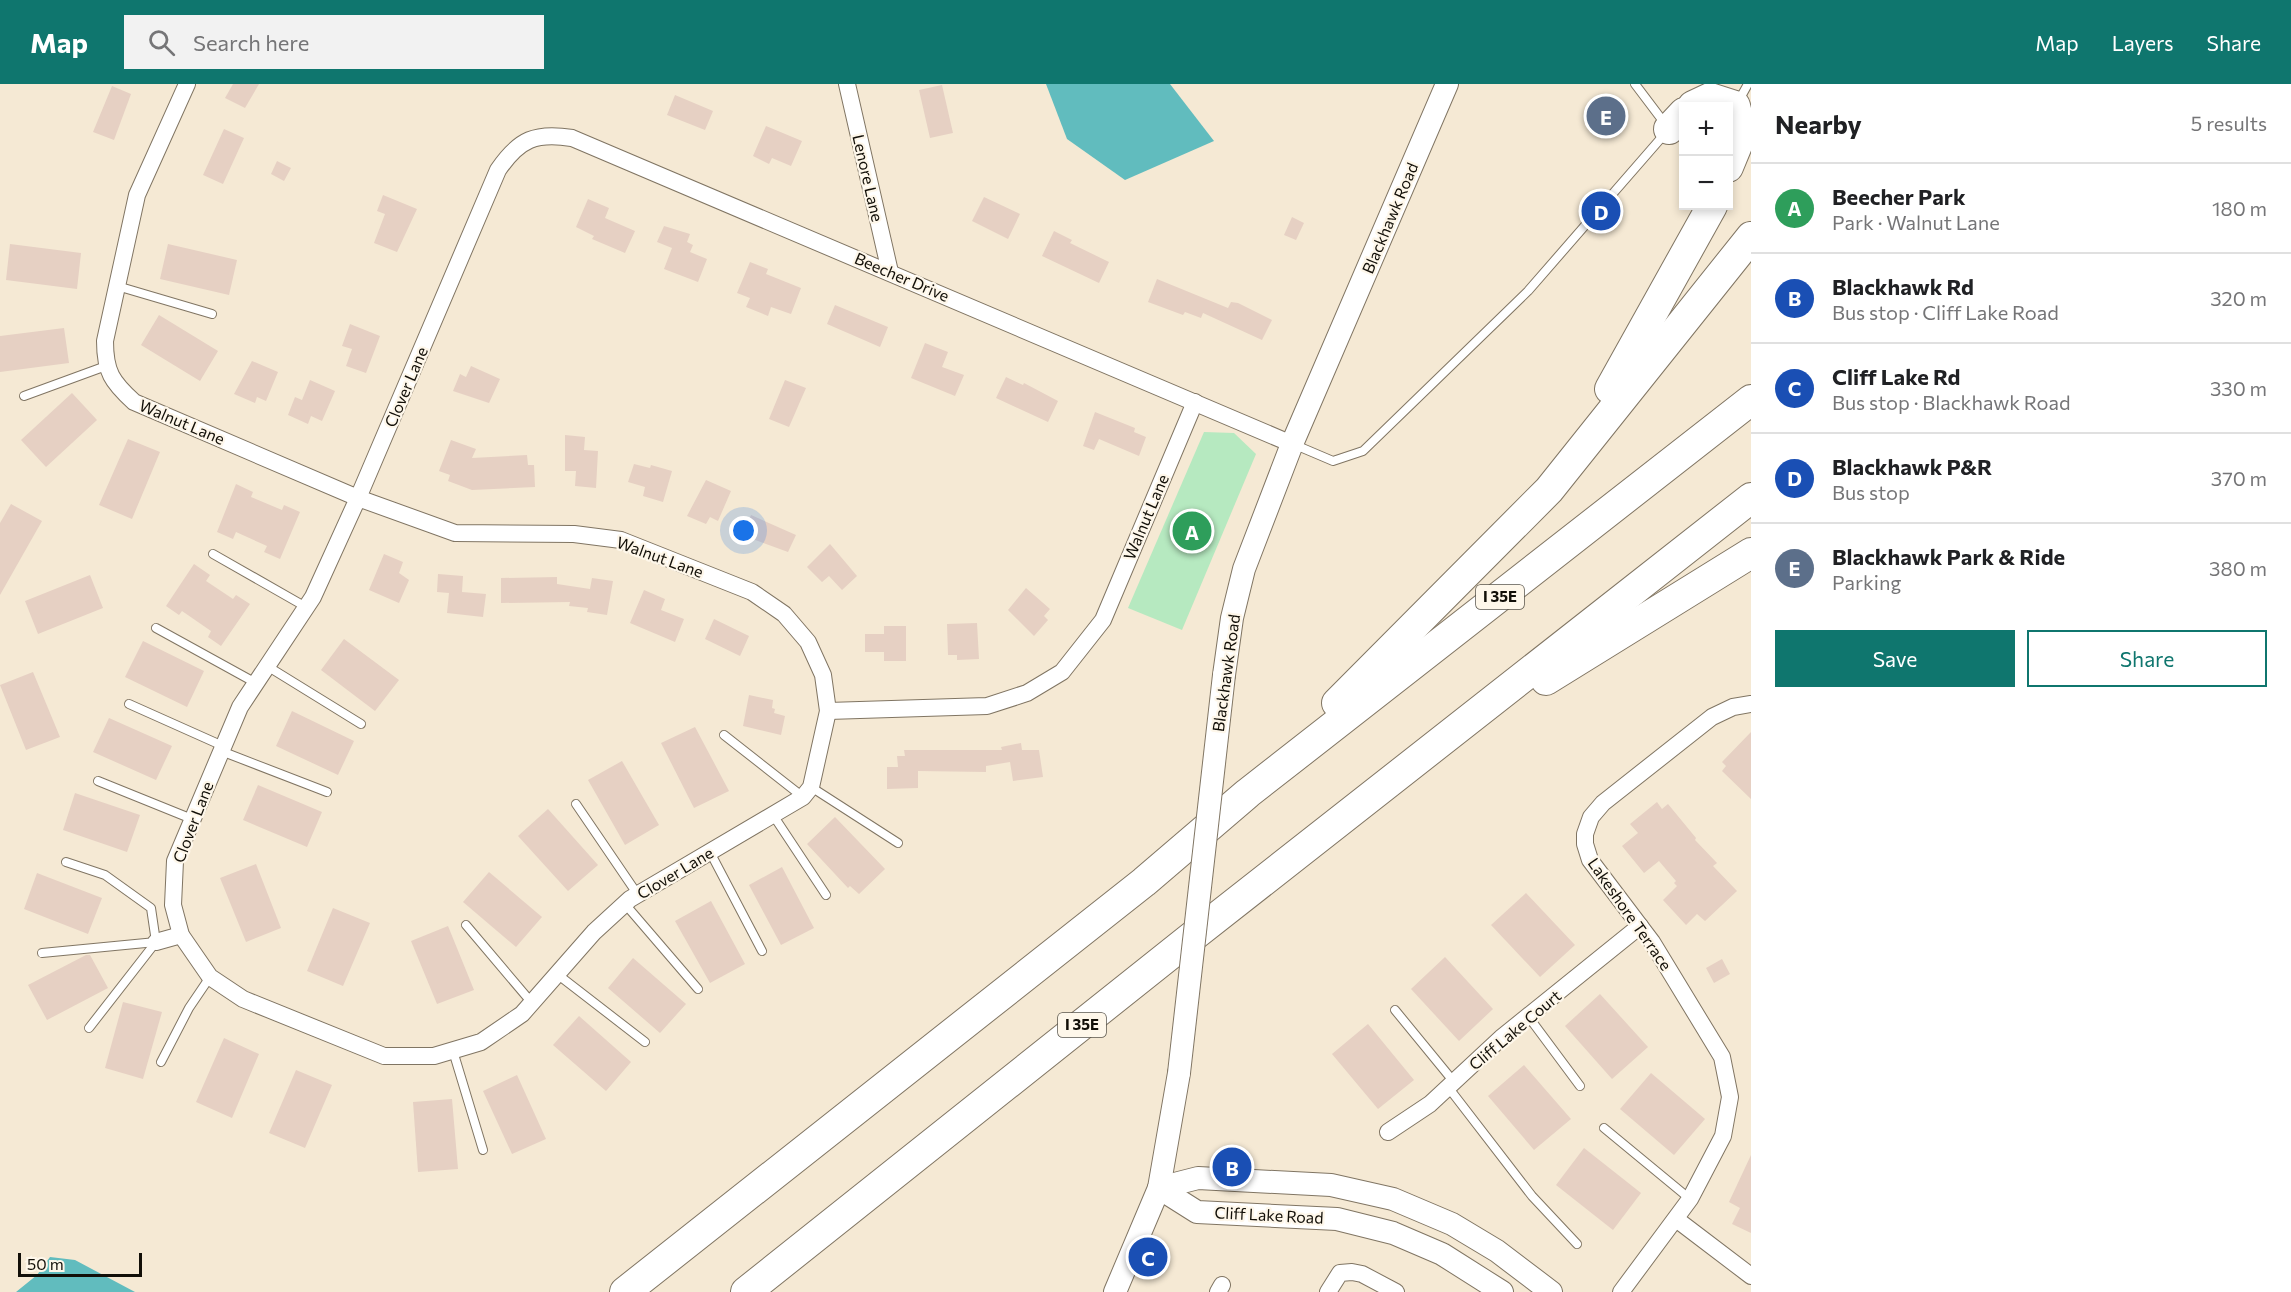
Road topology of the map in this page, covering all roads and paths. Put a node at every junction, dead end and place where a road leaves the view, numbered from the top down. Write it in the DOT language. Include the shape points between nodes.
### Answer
graph roads {
  1 [pos="187,84"];
  2 [pos="847,84"];
  3 [pos="1447,84"];
  4 [pos="1635,84"];
  5 [pos="1741,95"];
  6 [pos="1702,102"];
  7 [pos="1676,121"];
  8 [pos="510,152"];
  9 [pos="1733,156"];
  10 [pos="1710,210"];
  11 [pos="1751,237"];
  12 [pos="890,272"];
  13 [pos="117,286"];
  14 [pos="212,314"];
  15 [pos="106,366"];
  16 [pos="24,396"];
  17 [pos="1751,400"];
  18 [pos="1195,402"];
  19 [pos="1292,444"];
  20 [pos="1549,490"];
  21 [pos="358,498"];
  22 [pos="1751,498"];
  23 [pos="1751,553"];
  24 [pos="213,554"];
  25 [pos="306,607"];
  26 [pos="156,628"];
  27 [pos="267,666"];
  28 [pos="256,683"];
  29 [pos="129,704"];
  30 [pos="1751,704"];
  31 [pos="828,711"];
  32 [pos="361,724"];
  33 [pos="723,735"];
  34 [pos="222,749"];
  35 [pos="1418,758"];
  36 [pos="98,781"];
  37 [pos="327,792"];
  38 [pos="807,792"];
  39 [pos="1248,793"];
  40 [pos="576,804"];
  41 [pos="773,815"];
  42 [pos="192,819"];
  43 [pos="898,843"];
  44 [pos="710,852"];
  45 [pos="66,862"];
  46 [pos="826,895"];
  47 [pos="631,899"];
  48 [pos="466,926"];
  49 [pos="1640,926"];
  50 [pos="181,934"];
  51 [pos="156,942"];
  52 [pos="762,951"];
  53 [pos="42,953"];
  54 [pos="557,974"];
  55 [pos="210,977"];
  56 [pos="698,989"];
  57 [pos="532,1003"];
  58 [pos="1395,1010"];
  59 [pos="1528,1016"];
  60 [pos="89,1028"];
  61 [pos="645,1042"];
  62 [pos="453,1051"];
  63 [pos="161,1062"];
  64 [pos="1451,1085"];
  65 [pos="1580,1086"];
  66 [pos="1604,1128"];
  67 [pos="1389,1131"];
  68 [pos="483,1150"];
  69 [pos="1159,1188"];
  70 [pos="1690,1199"];
  71 [pos="1676,1219"];
  72 [pos="1577,1244"];
  73 [pos="1751,1276"];
  74 [pos="626,1292"];
  75 [pos="746,1292"];
  76 [pos="1115,1292"];
  77 [pos="1328,1292"];
  78 [pos="1396,1292"];
  79 [pos="1503,1292"];
  80 [pos="1551,1292"];
  81 [pos="1621,1292"];
  1 -- 13 [label="street" via="137,195"];
  2 -- 12 [label="street, Lenore Lane"];
  3 -- 19 [label="street, Blackhawk Road"];
  4 -- 7 [label="lane"];
  5 -- 6 [label="highway"];
  5 -- 9 [label="highway" via="1742,133"];
  7 -- 19 [label="lane" via="1528,291 1363,451 1333,461"];
  8 -- 12 [label="street, Beecher Drive" via="530,139 552,135 572,138"];
  8 -- 21 [label="street, Clover Lane" via="498,170"];
  10 -- 20 [label="highway" via="1622,370"];
  11 -- 20 [label="highway"];
  12 -- 18 [label="street, Beecher Drive"];
  13 -- 14 [label="lane"];
  13 -- 15 [label="street" via="105,341"];
  15 -- 16 [label="lane"];
  15 -- 21 [label="street, Walnut Lane" via="117,387 134,402"];
  17 -- 39 [label="highway, I 35E"];
  18 -- 19 [label="street, Beecher Drive"];
  18 -- 31 [label="street, Walnut Lane" via="1103,620 1062,672 1027,693 987,706"];
  19 -- 69 [label="street, Blackhawk Road, bridge" via="1244,569 1232,618 1179,1073"];
  20 -- 39 [label="highway"];
  21 -- 25 [label="street, Clover Lane"];
  21 -- 31 [label="street, Walnut Lane" via="455,533 574,534 621,540 752,592 784,614 808,642 823,675"];
  22 -- 35 [label="highway, I 35E"];
  23 -- 35 [label="highway"];
  24 -- 25 [label="lane"];
  25 -- 27 [label="street, Clover Lane"];
  26 -- 28 [label="lane"];
  27 -- 28 [label="street, Clover Lane"];
  27 -- 32 [label="lane"];
  28 -- 34 [label="street, Clover Lane" via="240,707"];
  29 -- 34 [label="lane"];
  30 -- 49 [label="street, Lakeshore Terrace" via="1732,707 1712,717 1602,804 1591,818 1585,844 1590,860"];
  31 -- 38 [label="street"];
  33 -- 38 [label="lane"];
  34 -- 37 [label="lane"];
  34 -- 42 [label="street, Clover Lane"];
  35 -- 75 [label="highway, I 35E"];
  36 -- 42 [label="lane"];
  38 -- 41 [label="street, Clover Lane"];
  38 -- 43 [label="lane"];
  39 -- 74 [label="highway, I 35E" via="1144,882"];
  40 -- 47 [label="lane"];
  41 -- 44 [label="street, Clover Lane"];
  41 -- 46 [label="lane"];
  42 -- 50 [label="street, Clover Lane" via="175,861 173,904"];
  44 -- 47 [label="street, Clover Lane"];
  44 -- 52 [label="lane"];
  45 -- 51 [label="lane" via="105,875 151,908"];
  47 -- 54 [label="street, Clover Lane" via="594,932"];
  47 -- 56 [label="lane"];
  48 -- 57 [label="lane"];
  49 -- 59 [label="street, Cliff Lake Court"];
  49 -- 70 [label="street, Lakeshore Terrace" via="1722,1057 1730,1083 1730,1110 1724,1136"];
  50 -- 51 [label="street"];
  50 -- 55 [label="street, Clover Lane"];
  51 -- 53 [label="lane"];
  51 -- 60 [label="lane"];
  54 -- 57 [label="street, Clover Lane"];
  54 -- 61 [label="lane"];
  55 -- 62 [label="street, Clover Lane" via="243,999 384,1056 434,1056"];
  55 -- 63 [label="lane"];
  57 -- 62 [label="street, Clover Lane" via="481,1042"];
  58 -- 64 [label="lane"];
  59 -- 64 [label="street, Cliff Lake Court"];
  59 -- 65 [label="lane"];
  62 -- 68 [label="lane"];
  64 -- 67 [label="street, Cliff Lake Court"];
  64 -- 72 [label="lane" via="1532,1196"];
  66 -- 70 [label="lane"];
  69 -- 76 [label="street, Blackhawk Road"];
  69 -- 79 [label="street, Cliff Lake Road" via="1197,1212 1337,1218 1393,1233 1442,1254"];
  69 -- 80 [label="street, Cliff Lake Road" via="1198,1178 1331,1185 1393,1199 1452,1224 1497,1251"];
  70 -- 71 [label="street, Lakeshore Terrace"];
  71 -- 73 [label="street"];
  71 -- 81 [label="street, Lakeshore Terrace"];
  77 -- 78 [label="street" via="1340,1273 1352,1272"];
}
